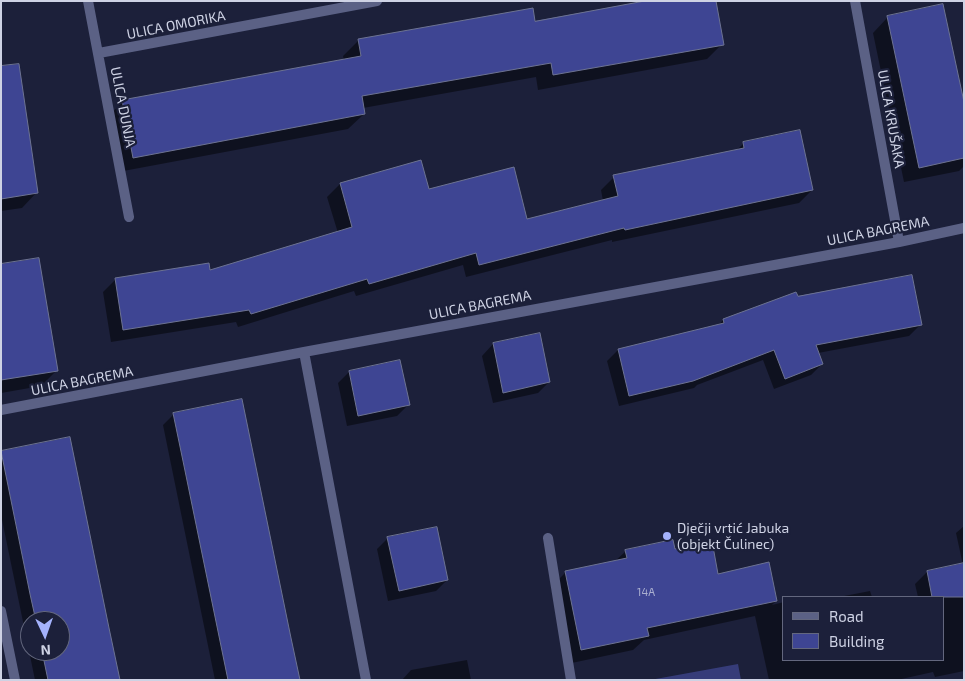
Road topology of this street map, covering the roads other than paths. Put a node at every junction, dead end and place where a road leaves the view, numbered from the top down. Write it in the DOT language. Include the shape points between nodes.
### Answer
graph roads {
  1 [pos="88,1"];
  2 [pos="377,1"];
  3 [pos="855,1"];
  4 [pos="98,53"];
  5 [pos="129,217"];
  6 [pos="964,228"];
  7 [pos="899,242"];
  8 [pos="304,352"];
  9 [pos="1,410"];
  10 [pos="548,538"];
  11 [pos="1,611"];
  12 [pos="15,680"];
  13 [pos="366,680"];
  14 [pos="571,680"];
  1 -- 4 [label="street, ULICA DUNJA"];
  2 -- 4 [label="street, ULICA OMORIKA"];
  3 -- 7 [label="street, ULICA KRUŠAKA"];
  4 -- 5 [label="street, ULICA DUNJA"];
  6 -- 7 [label="street, ULICA BAGREMA"];
  7 -- 8 [label="street, ULICA BAGREMA"];
  8 -- 9 [label="street, ULICA BAGREMA"];
  8 -- 13 [label="street"];
  10 -- 14 [label="street"];
  11 -- 12 [label="street"];
}
